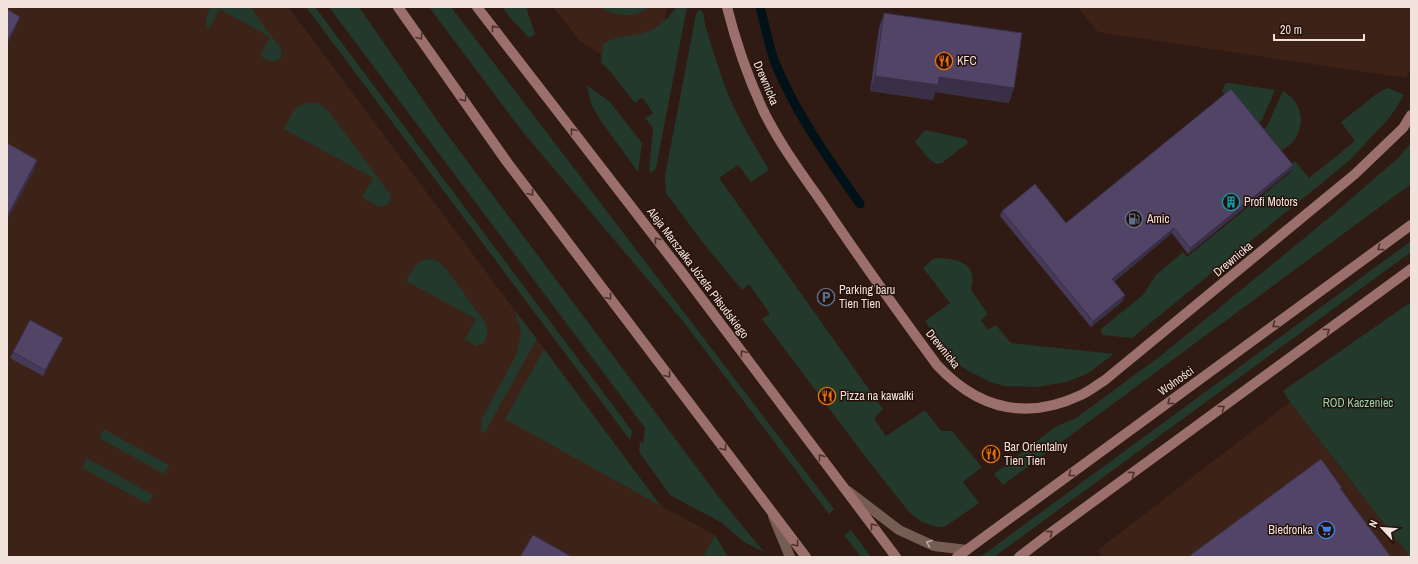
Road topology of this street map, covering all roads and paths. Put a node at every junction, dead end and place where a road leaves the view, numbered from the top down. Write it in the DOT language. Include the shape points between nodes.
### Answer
graph roads {
  1 [pos="398,7"];
  2 [pos="477,7"];
  3 [pos="727,7"];
  4 [pos="1411,116"];
  5 [pos="1411,225"];
  6 [pos="1411,269"];
  7 [pos="844,488"];
  8 [pos="769,509"];
  9 [pos="967,550"];
  10 [pos="790,557"];
  11 [pos="806,557"];
  12 [pos="896,557"];
  13 [pos="957,557"];
  14 [pos="1019,557"];
  1 -- 8 [label="street, one-way" via="507,162"];
  7 -- 2 [label="street, Aleja Marszałka Józefa Piłsudskiego, one-way"];
  3 -- 4 [label="street, Drewnicka" via="737,45 764,111 782,143 832,217 948,377 967,391 1001,406 1044,408 1082,394 1105,380 1355,174 1403,128"];
  5 -- 9 [label="street, Wolności, one-way"];
  14 -- 6 [label="street, one-way"];
  9 -- 7 [label="street, one-way" via="934,546 899,530"];
  12 -- 7 [label="street, Aleja Marszałka Józefa Piłsudskiego, one-way"];
  8 -- 10 [label="street"];
  8 -- 11 [label="street, one-way"];
  9 -- 13 [label="street, Wolności"];
}
